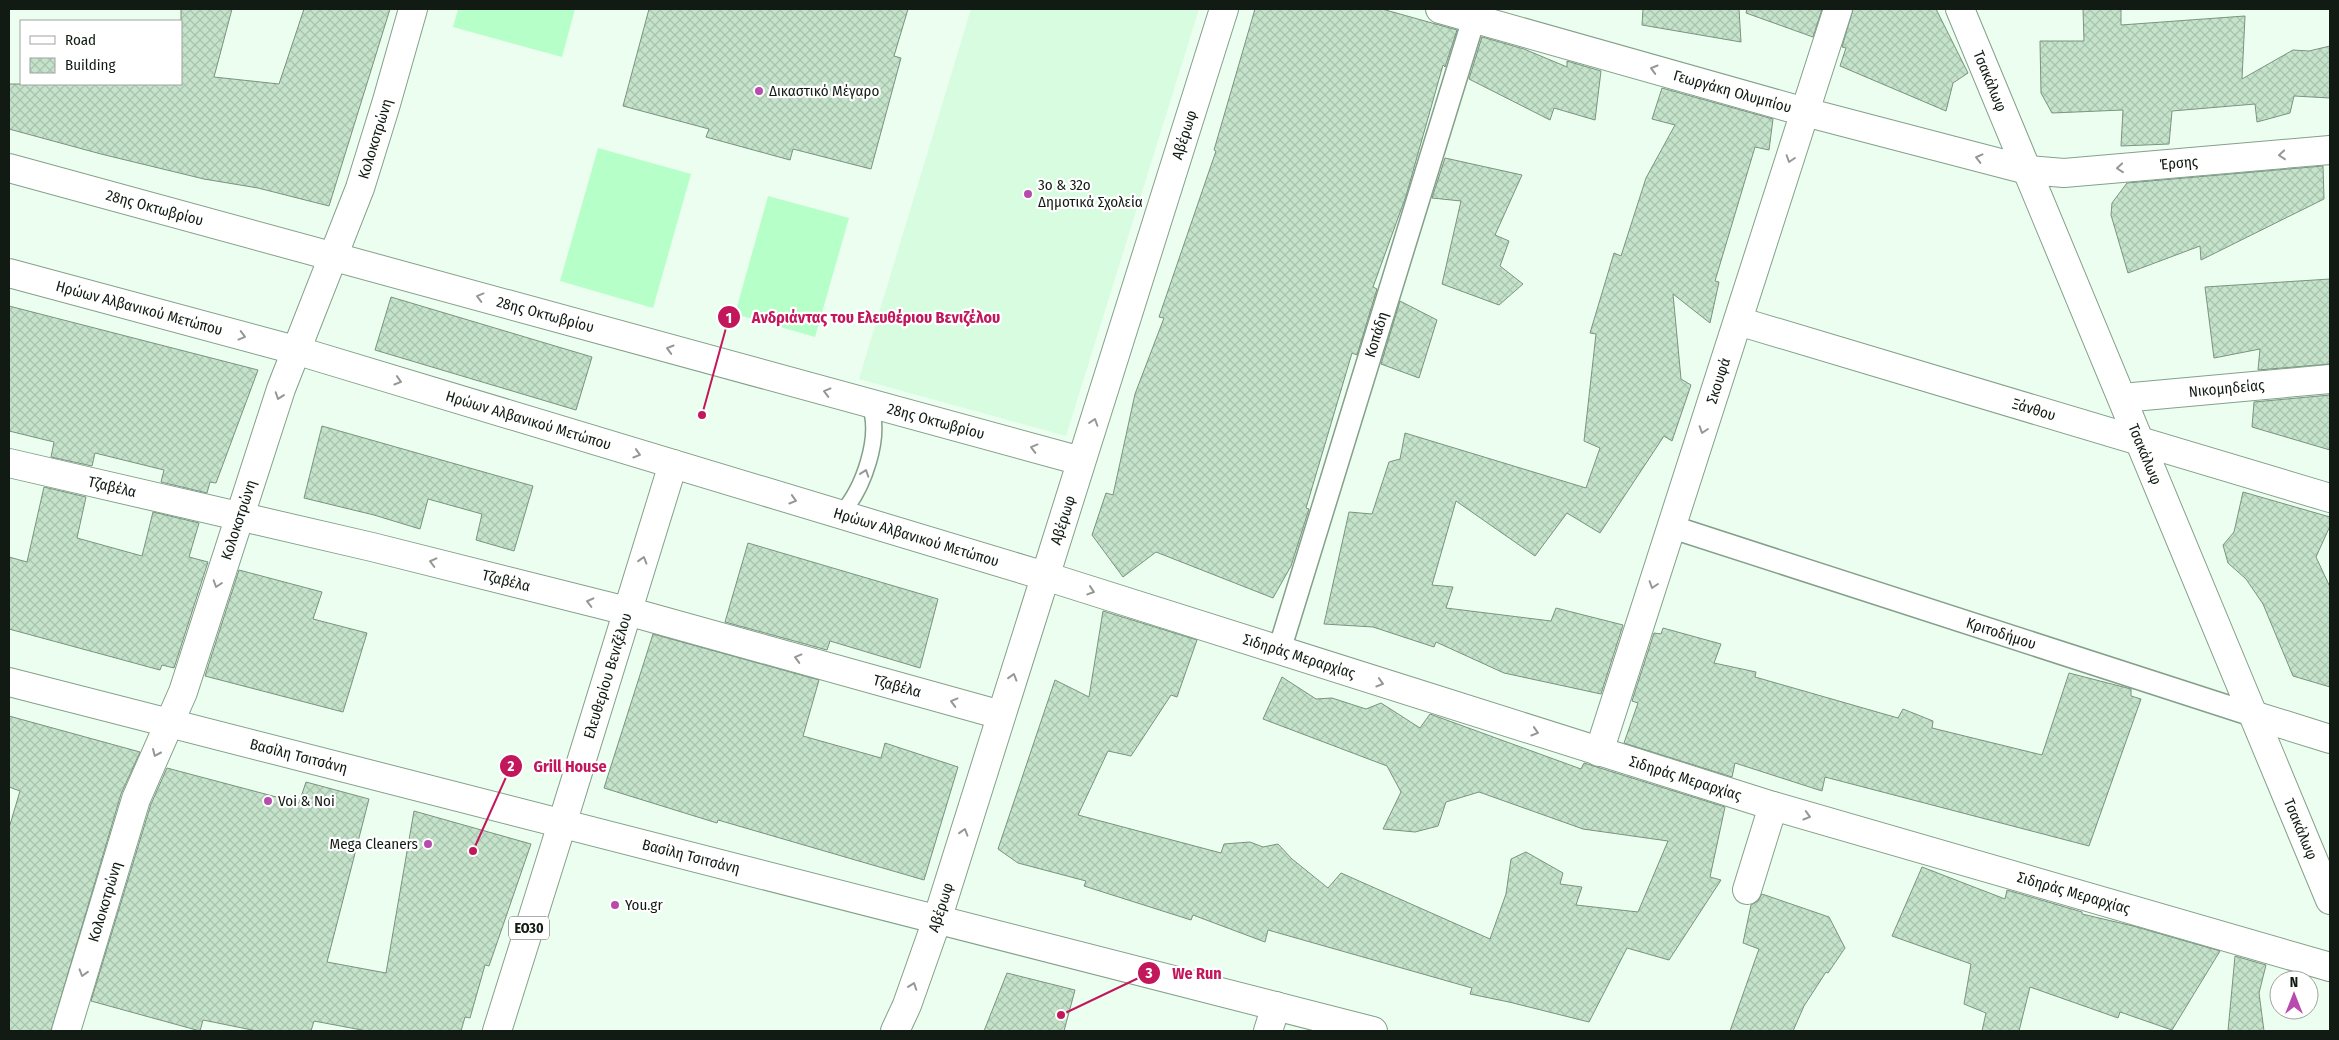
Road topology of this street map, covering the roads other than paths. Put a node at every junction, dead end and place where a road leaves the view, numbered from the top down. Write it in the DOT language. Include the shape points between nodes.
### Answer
graph roads {
  1 [pos="412,9"];
  2 [pos="1224,9"];
  3 [pos="1440,9"];
  4 [pos="1838,9"];
  5 [pos="1960,9"];
  6 [pos="1474,18"];
  7 [pos="1805,112"];
  8 [pos="2330,150"];
  9 [pos="9,168"];
  10 [pos="2026,170"];
  11 [pos="334,257"];
  12 [pos="9,273"];
  13 [pos="1738,321"];
  14 [pos="295,350"];
  15 [pos="2330,379"];
  16 [pos="2122,398"];
  17 [pos="869,403"];
  18 [pos="2141,442"];
  19 [pos="1081,461"];
  20 [pos="9,463"];
  21 [pos="672,464"];
  22 [pos="2330,498"];
  23 [pos="840,515"];
  24 [pos="239,517"];
  25 [pos="1672,527"];
  26 [pos="1045,576"];
  27 [pos="627,611"];
  28 [pos="1279,651"];
  29 [pos="9,682"];
  30 [pos="1001,715"];
  31 [pos="2253,715"];
  32 [pos="170,724"];
  33 [pos="2330,739"];
  34 [pos="1599,752"];
  35 [pos="1773,806"];
  36 [pos="562,824"];
  37 [pos="1747,890"];
  38 [pos="2330,900"];
  39 [pos="937,920"];
  40 [pos="2330,967"];
  41 [pos="1272,1019"];
  42 [pos="66,1031"];
  43 [pos="497,1031"];
  44 [pos="895,1031"];
  45 [pos="1374,1031"];
  1 -- 11 [label="street, Κολοκοτρώνη" via="374,145"];
  19 -- 2 [label="street, Αβέρωφ, one-way"];
  3 -- 6 [label="street, Γεωργάκη Ολυμπίου"];
  4 -- 7 [label="street, Σκουφά"];
  5 -- 10 [label="street, Τσακάλωφ"];
  7 -- 6 [label="street, Γεωργάκη Ολυμπίου, one-way"];
  6 -- 28 [label="street, Κοπάδη"];
  10 -- 7 [label="street, Γεωργάκη Ολυμπίου, one-way"];
  7 -- 13 [label="street, Σκουφά, one-way"];
  8 -- 10 [label="street, Έρσης, one-way" via="2064,173"];
  9 -- 11 [label="street, 28ης Οκτωβρίου"];
  10 -- 16 [label="street, Τσακάλωφ"];
  11 -- 14 [label="street, Κολοκοτρώνη"];
  17 -- 11 [label="street, 28ης Οκτωβρίου, one-way"];
  12 -- 14 [label="street, Ηρώων Αλβανικού Μετώπου, one-way"];
  13 -- 18 [label="street, Ξάνθου"];
  13 -- 25 [label="street, Σκουφά, one-way"];
  14 -- 21 [label="street, Ηρώων Αλβανικού Μετώπου, one-way"];
  14 -- 24 [label="street, Κολοκοτρώνη, one-way"];
  15 -- 16 [label="street, Νικομηδείας"];
  16 -- 18 [label="street, Τσακάλωφ"];
  19 -- 17 [label="street, 28ης Οκτωβρίου, one-way"];
  23 -- 17 [label="lane, one-way" via="859,489 869,459 873,423"];
  18 -- 22 [label="street, Ξάνθου"];
  18 -- 31 [label="street, Τσακάλωφ"];
  19 -- 26 [label="street, Αβέρωφ"];
  20 -- 24 [label="street, Τζαβέλα"];
  21 -- 23 [label="street, Ηρώων Αλβανικού Μετώπου, one-way"];
  27 -- 21 [label="street, Ελευθερίου Βενιζέλου, one-way"];
  23 -- 26 [label="street, Ηρώων Αλβανικού Μετώπου"];
  27 -- 24 [label="street, Τζαβέλα, one-way"];
  24 -- 32 [label="street, Κολοκοτρώνη, one-way"];
  25 -- 31 [label="street, Κριτοδήμου"];
  25 -- 34 [label="street, Σκουφά, one-way"];
  26 -- 28 [label="street, Σιδηράς Μεραρχίας, one-way"];
  30 -- 26 [label="street, Αβέρωφ, one-way"];
  30 -- 27 [label="street, Τζαβέλα, one-way"];
  27 -- 36 [label="street, Ελευθερίου Βενιζέλου"];
  28 -- 34 [label="street, Σιδηράς Μεραρχίας, one-way"];
  29 -- 32 [label="street, Βασίλη Τσιτσάνη"];
  39 -- 30 [label="street, Αβέρωφ, one-way"];
  31 -- 33 [label="street, Κριτοδήμου"];
  31 -- 38 [label="street, Τσακάλωφ"];
  32 -- 36 [label="street, Βασίλη Τσιτσάνη"];
  32 -- 42 [label="street, Κολοκοτρώνη, one-way" via="136,800"];
  34 -- 35 [label="street, Σιδηράς Μεραρχίας"];
  35 -- 37 [label="street"];
  35 -- 40 [label="street, Σιδηράς Μεραρχίας, one-way"];
  36 -- 39 [label="street, Βασίλη Τσιτσάνη"];
  36 -- 43 [label="street, Ελευθερίου Βενιζέλου / ΕΟ30"];
  39 -- 41 [label="street, Βασίλη Τσιτσάνη"];
  44 -- 39 [label="street, Αβέρωφ, one-way"];
  41 -- 45 [label="street, Βασίλη Τσιτσάνη"];
}
